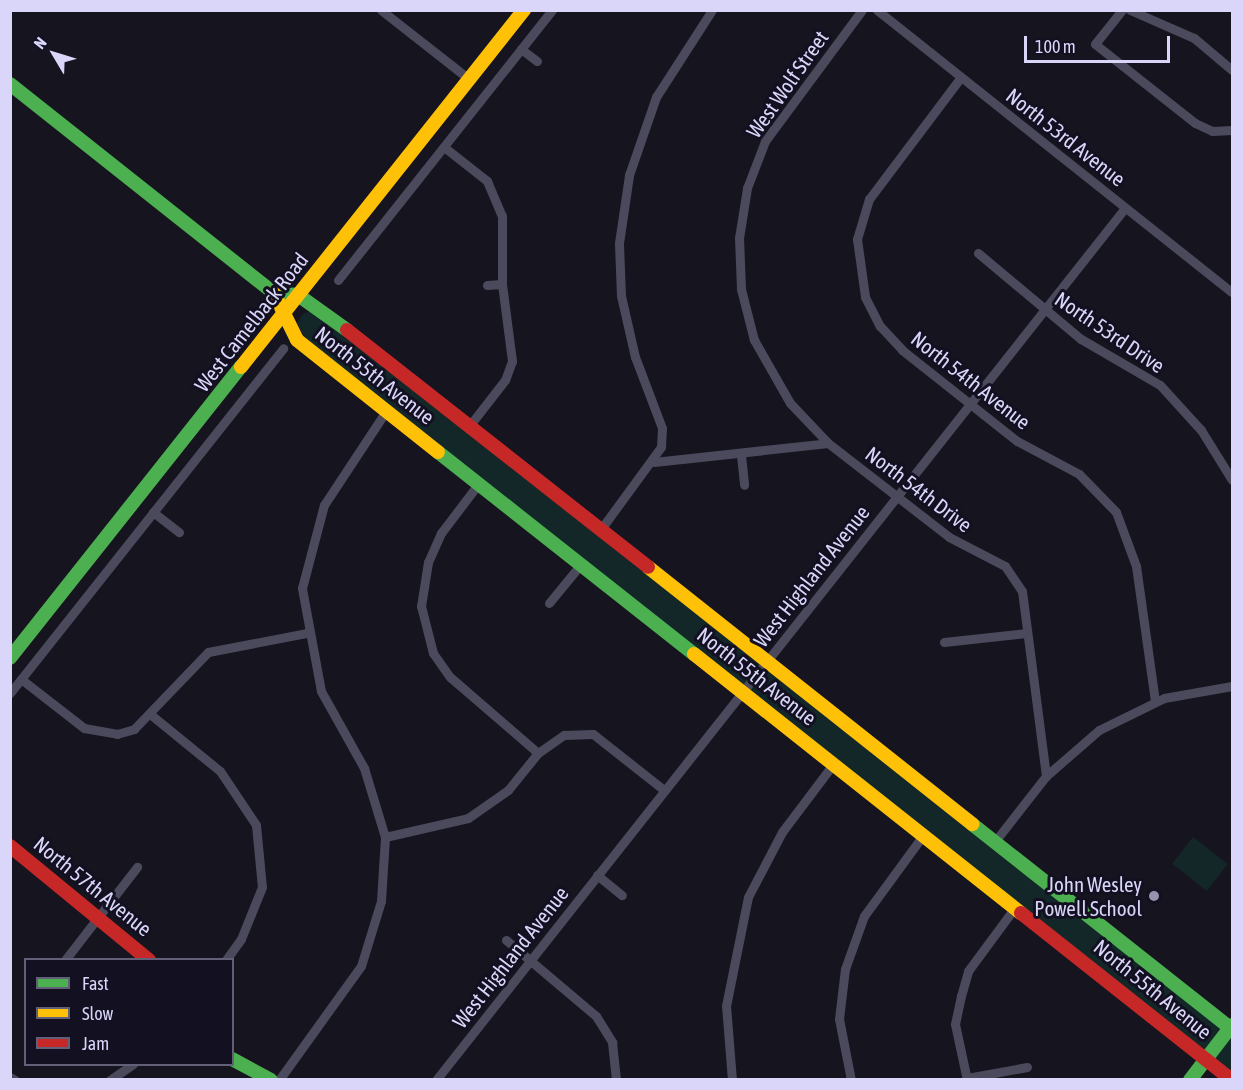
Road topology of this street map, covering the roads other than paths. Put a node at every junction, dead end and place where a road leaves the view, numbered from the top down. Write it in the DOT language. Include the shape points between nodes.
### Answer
graph roads {
  1 [pos="381,10"];
  2 [pos="524,10"];
  3 [pos="552,10"];
  4 [pos="712,10"];
  5 [pos="862,10"];
  6 [pos="876,10"];
  7 [pos="1130,10"];
  8 [pos="1118,12"];
  9 [pos="521,49"];
  10 [pos="537,61"];
  11 [pos="1233,70"];
  12 [pos="961,77"];
  13 [pos="469,79"];
  14 [pos="10,84"];
  15 [pos="1233,130"];
  16 [pos="444,147"];
  17 [pos="1125,207"];
  18 [pos="978,253"];
  19 [pos="338,280"];
  20 [pos="501,284"];
  21 [pos="488,285"];
  22 [pos="1233,292"];
  23 [pos="274,293"];
  24 [pos="298,295"];
  25 [pos="1044,310"];
  26 [pos="281,317"];
  27 [pos="283,348"];
  28 [pos="970,404"];
  29 [pos="386,411"];
  30 [pos="470,425"];
  31 [pos="828,443"];
  32 [pos="741,455"];
  33 [pos="654,462"];
  34 [pos="1233,480"];
  35 [pos="479,483"];
  36 [pos="744,485"];
  37 [pos="897,496"];
  38 [pos="153,512"];
  39 [pos="601,529"];
  40 [pos="179,532"];
  41 [pos="581,564"];
  42 [pos="549,603"];
  43 [pos="307,633"];
  44 [pos="1027,633"];
  45 [pos="944,642"];
  46 [pos="10,658"];
  47 [pos="768,659"];
  48 [pos="21,679"];
  49 [pos="1233,686"];
  50 [pos="743,691"];
  51 [pos="10,693"];
  52 [pos="1155,701"];
  53 [pos="150,714"];
  54 [pos="538,753"];
  55 [pos="834,764"];
  56 [pos="1046,776"];
  57 [pos="664,790"];
  58 [pos="924,834"];
  59 [pos="385,837"];
  60 [pos="996,840"];
  61 [pos="10,846"];
  62 [pos="137,867"];
  63 [pos="597,875"];
  64 [pos="622,895"];
  65 [pos="1016,906"];
  66 [pos="99,916"];
  67 [pos="506,940"];
  68 [pos="67,958"];
  69 [pos="147,958"];
  70 [pos="227,958"];
  71 [pos="530,961"];
  72 [pos="1232,1027"];
  73 [pos="1206,1059"];
  74 [pos="234,1060"];
  75 [pos="131,1066"];
  76 [pos="1027,1067"];
  77 [pos="10,1077"];
  78 [pos="967,1079"];
  79 [pos="15,1080"];
  80 [pos="110,1080"];
  81 [pos="271,1080"];
  82 [pos="279,1080"];
  83 [pos="436,1080"];
  84 [pos="616,1080"];
  85 [pos="732,1080"];
  86 [pos="850,1080"];
  87 [pos="1190,1080"];
  88 [pos="1232,1080"];
  1 -- 13 [label="street"];
  2 -- 13 [label="street, West Camelback Road"];
  3 -- 9 [label="street, West Camelback Road"];
  4 -- 33 [label="street" via="668,73 648,114 621,217 619,271 625,319 662,428"];
  5 -- 31 [label="street, West Wolf Street" via="765,141 747,188 739,238 741,289 754,340 790,403"];
  6 -- 12 [label="street, North 53rd Avenue"];
  7 -- 11 [label="street" via="1186,33"];
  8 -- 15 [label="street" via="1095,44 1195,123 1212,131"];
  9 -- 10 [label="street"];
  9 -- 16 [label="street, West Camelback Road"];
  12 -- 17 [label="street, North 53rd Avenue"];
  12 -- 28 [label="street, North 54th Avenue" via="877,184 862,216 857,254 866,297 880,326"];
  13 -- 24 [label="street, West Camelback Road"];
  14 -- 23 [label="street"];
  16 -- 19 [label="street, West Camelback Road"];
  16 -- 20 [label="street" via="487,181 499,198"];
  17 -- 22 [label="street, North 53rd Avenue"];
  17 -- 25 [label="street, West Highland Avenue"];
  18 -- 25 [label="street, North 53rd Drive"];
  20 -- 21 [label="street"];
  20 -- 30 [label="street" via="510,370"];
  23 -- 24 [label="street"];
  23 -- 26 [label="street, North 55th Avenue"];
  24 -- 26 [label="street, West Camelback Road"];
  24 -- 30 [label="street, North 55th Avenue"];
  25 -- 28 [label="street, West Highland Avenue"];
  25 -- 34 [label="street, North 53rd Drive" via="1160,386 1201,430"];
  26 -- 29 [label="street, North 55th Avenue" via="297,340"];
  26 -- 46 [label="street, West Camelback Road"];
  27 -- 38 [label="street, West Camelback Road"];
  28 -- 37 [label="street, West Highland Avenue"];
  28 -- 52 [label="street, North 54th Avenue" via="1017,441 1079,474 1116,512 1136,566"];
  29 -- 35 [label="street, North 55th Avenue"];
  29 -- 43 [label="street" via="324,505 302,588"];
  30 -- 39 [label="street, North 55th Avenue"];
  31 -- 32 [label="street"];
  31 -- 37 [label="street, North 54th Drive"];
  32 -- 33 [label="street"];
  32 -- 36 [label="street"];
  33 -- 39 [label="street"];
  35 -- 41 [label="street, North 55th Avenue"];
  35 -- 54 [label="street" via="441,533 428,562 421,606 433,653 450,677"];
  37 -- 44 [label="street, North 54th Drive" via="949,537 1012,572 1022,591"];
  37 -- 47 [label="street, West Highland Avenue"];
  38 -- 40 [label="street"];
  38 -- 48 [label="street, West Camelback Road"];
  39 -- 47 [label="street, North 55th Avenue"];
  41 -- 42 [label="street"];
  41 -- 50 [label="street, North 55th Avenue"];
  43 -- 53 [label="street" via="208,652"];
  43 -- 59 [label="street" via="321,691 364,768"];
  44 -- 45 [label="street"];
  44 -- 56 [label="street, North 54th Drive"];
  47 -- 50 [label="street, West Highland Avenue"];
  47 -- 60 [label="street, North 55th Avenue"];
  48 -- 51 [label="street, West Camelback Road"];
  48 -- 53 [label="street" via="97,734 134,729"];
  49 -- 52 [label="street"];
  50 -- 55 [label="street, North 55th Avenue"];
  50 -- 57 [label="street, West Highland Avenue"];
  52 -- 56 [label="street" via="1099,730"];
  53 -- 70 [label="street" via="220,771 256,825 262,887 241,939"];
  54 -- 57 [label="street" via="564,735 592,734"];
  54 -- 59 [label="street" via="508,790 468,818"];
  55 -- 58 [label="street, North 55th Avenue"];
  55 -- 85 [label="street" via="782,832 748,897 726,1006"];
  56 -- 60 [label="street"];
  57 -- 63 [label="street, West Highland Avenue"];
  58 -- 65 [label="street, North 55th Avenue"];
  58 -- 86 [label="street" via="864,916 844,969 839,1019"];
  59 -- 82 [label="street" via="381,901 361,966"];
  60 -- 72 [label="street, North 55th Avenue"];
  61 -- 66 [label="street, North 57th Avenue"];
  62 -- 66 [label="street"];
  63 -- 64 [label="street"];
  63 -- 71 [label="street, West Highland Avenue"];
  65 -- 73 [label="street, North 55th Avenue"];
  65 -- 78 [label="street" via="968,971 956,1024"];
  66 -- 68 [label="street"];
  66 -- 69 [label="street, North 57th Avenue"];
  67 -- 71 [label="street"];
  71 -- 83 [label="street, West Highland Avenue"];
  71 -- 84 [label="street" via="596,1016 612,1042"];
  72 -- 73 [label="street"];
  73 -- 87 [label="street"];
  73 -- 88 [label="street, North 55th Avenue"];
  74 -- 81 [label="street"];
  75 -- 80 [label="street"];
  76 -- 78 [label="street"];
  77 -- 79 [label="street"];
}
